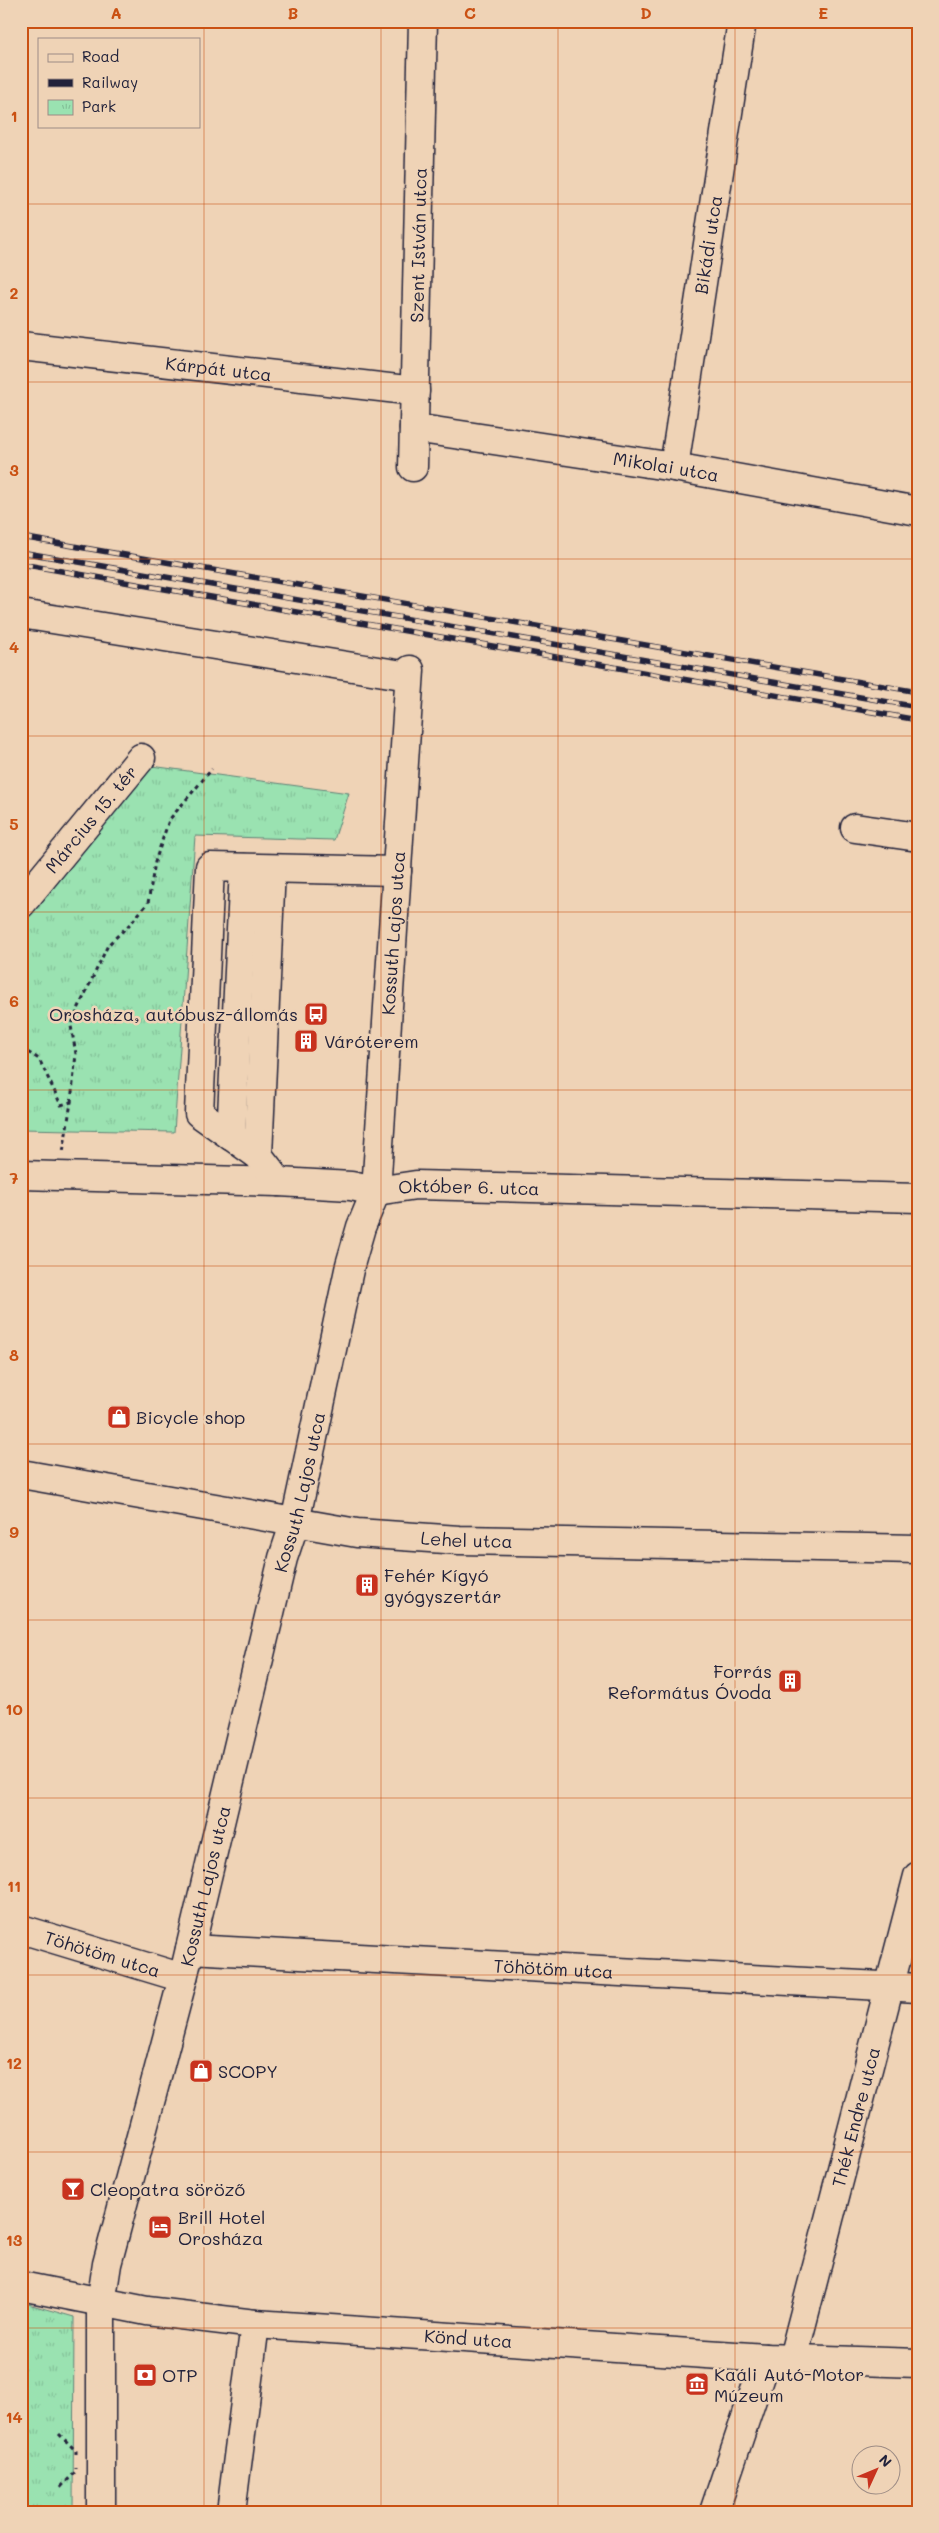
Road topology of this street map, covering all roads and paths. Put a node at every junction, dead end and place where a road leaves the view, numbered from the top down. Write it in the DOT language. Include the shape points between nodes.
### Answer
graph roads {
  1 [pos="423,21"];
  2 [pos="742,21"];
  3 [pos="21,346"];
  4 [pos="415,391"];
  5 [pos="414,428"];
  6 [pos="413,467"];
  7 [pos="674,467"];
  8 [pos="918,511"];
  9 [pos="21,614"];
  10 [pos="141,758"];
  11 [pos="212,769"];
  12 [pos="855,828"];
  13 [pos="918,837"];
  14 [pos="271,869"];
  15 [pos="397,872"];
  16 [pos="21,904"];
  17 [pos="21,1048"];
  18 [pos="71,1102"];
  19 [pos="258,1155"];
  20 [pos="21,1175"];
  21 [pos="60,1176"];
  22 [pos="279,1182"];
  23 [pos="376,1191"];
  24 [pos="918,1198"];
  25 [pos="21,1474"];
  26 [pos="295,1522"];
  27 [pos="918,1549"];
  28 [pos="918,1876"];
  29 [pos="21,1929"];
  30 [pos="190,1949"];
  31 [pos="183,1978"];
  32 [pos="889,1988"];
  33 [pos="918,1988"];
  34 [pos="21,2286"];
  35 [pos="100,2303"];
  36 [pos="256,2324"];
  37 [pos="766,2358"];
  38 [pos="793,2358"];
  39 [pos="918,2363"];
  40 [pos="59,2434"];
  41 [pos="61,2487"];
  42 [pos="101,2512"];
  43 [pos="231,2512"];
  44 [pos="714,2512"];
  1 -- 4 [label="street, Szent István utca"];
  2 -- 7 [label="street, Bikádi utca"];
  3 -- 4 [label="street, Kárpát utca"];
  4 -- 5 [label="street, Szent István utca"];
  5 -- 6 [label="street, Szent István utca"];
  5 -- 7 [label="street, Mikolai utca"];
  7 -- 8 [label="street, Mikolai utca"];
  9 -- 15 [label="street, Kossuth Lajos utca" via="410,673"];
  10 -- 16 [label="street, Március 15. tér"];
  11 -- 18 [label="path" via="169,820 155,862 148,903 108,945 79,1007 71,1026 76,1054"];
  12 -- 13 [label="street"];
  14 -- 15 [label="street"];
  14 -- 19 [label="street"];
  14 -- 19 [label="street" via="244,868 231,1136"];
  15 -- 23 [label="street, Kossuth Lajos utca"];
  17 -- 18 [label="path" via="39,1059 61,1105"];
  18 -- 21 [label="path"];
  19 -- 22 [label="street"];
  20 -- 21 [label="street, Október 6. utca"];
  21 -- 22 [label="street, Október 6. utca"];
  22 -- 23 [label="street, Október 6. utca" via="351,1186"];
  23 -- 24 [label="street, Október 6. utca" via="416,1185"];
  23 -- 26 [label="street, Kossuth Lajos utca" via="350,1265"];
  25 -- 26 [label="street, Lehel utca"];
  26 -- 27 [label="street, Lehel utca" via="357,1533 459,1540"];
  26 -- 30 [label="street, Kossuth Lajos utca" via="283,1558"];
  28 -- 32 [label="street, Thék Endre utca"];
  29 -- 31 [label="street, Töhötöm utca"];
  30 -- 31 [label="street, Kossuth Lajos utca"];
  30 -- 32 [label="street, Töhötöm utca"];
  31 -- 35 [label="street, Kossuth Lajos utca" via="107,2264"];
  32 -- 33 [label="street, Töhötöm utca"];
  32 -- 38 [label="street, Thék Endre utca"];
  34 -- 35 [label="street, Könd utca"];
  35 -- 36 [label="street, Könd utca"];
  35 -- 42 [label="street, Kossuth Lajos utca"];
  36 -- 37 [label="street, Könd utca"];
  36 -- 43 [label="street"];
  37 -- 38 [label="street, Könd utca"];
  37 -- 44 [label="street"];
  38 -- 39 [label="street, Könd utca"];
  40 -- 41 [label="path" via="76,2451 76,2471"];
}
